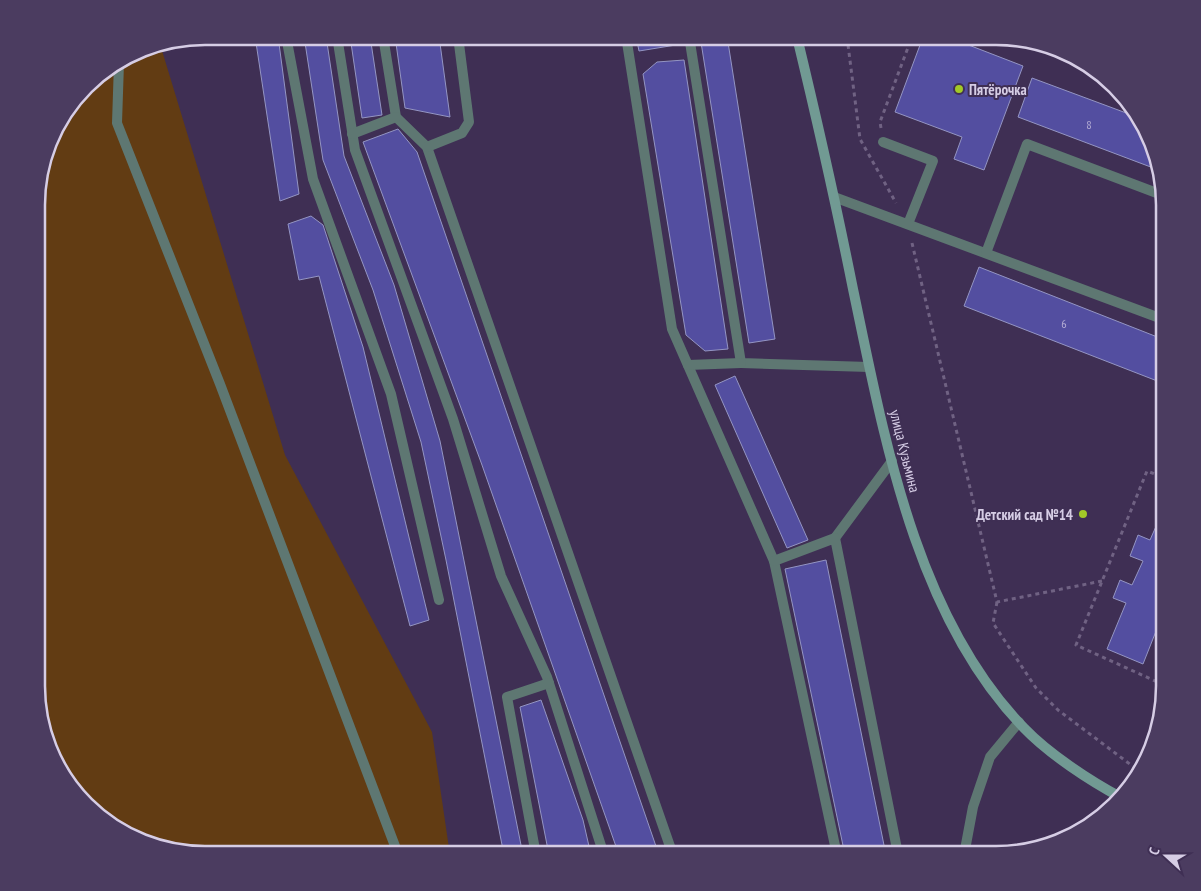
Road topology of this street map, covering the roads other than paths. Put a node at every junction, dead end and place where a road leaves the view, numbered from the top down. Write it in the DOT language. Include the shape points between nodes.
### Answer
graph roads {
  1 [pos="288,45"];
  2 [pos="338,45"];
  3 [pos="384,45"];
  4 [pos="459,45"];
  5 [pos="627,45"];
  6 [pos="690,45"];
  7 [pos="799,45"];
  8 [pos="119,70"];
  9 [pos="396,117"];
  10 [pos="352,134"];
  11 [pos="883,142"];
  12 [pos="426,147"];
  13 [pos="1156,193"];
  14 [pos="834,197"];
  15 [pos="908,224"];
  16 [pos="986,253"];
  17 [pos="1156,317"];
  18 [pos="741,363"];
  19 [pos="688,365"];
  20 [pos="869,366"];
  21 [pos="892,461"];
  22 [pos="835,538"];
  23 [pos="774,561"];
  24 [pos="439,600"];
  25 [pos="549,683"];
  26 [pos="1019,722"];
  27 [pos="1114,793"];
  28 [pos="395,846"];
  29 [pos="535,846"];
  30 [pos="601,846"];
  31 [pos="670,846"];
  32 [pos="835,846"];
  33 [pos="896,846"];
  34 [pos="966,846"];
  1 -- 24 [label="lane" via="313,179 391,394"];
  2 -- 10 [label="lane"];
  3 -- 9 [label="lane"];
  4 -- 12 [label="lane" via="469,122 462,133"];
  5 -- 19 [label="lane" via="672,329"];
  6 -- 18 [label="lane"];
  7 -- 14 [label="main road, улица Кузьмина"];
  8 -- 28 [label="lane" via="117,123"];
  9 -- 10 [label="lane"];
  9 -- 12 [label="lane"];
  10 -- 25 [label="lane" via="355,150 453,419 501,576"];
  11 -- 15 [label="lane" via="933,162"];
  12 -- 31 [label="lane"];
  13 -- 16 [label="lane" via="1027,144"];
  14 -- 15 [label="lane"];
  14 -- 20 [label="main road, улица Кузьмина"];
  15 -- 16 [label="lane"];
  16 -- 17 [label="lane"];
  18 -- 19 [label="lane"];
  18 -- 20 [label="lane"];
  19 -- 23 [label="lane"];
  20 -- 21 [label="main road, улица Кузьмина"];
  21 -- 22 [label="lane"];
  21 -- 26 [label="main road, улица Кузьмина" via="917,544 946,614 988,684"];
  22 -- 23 [label="lane"];
  22 -- 33 [label="lane"];
  23 -- 32 [label="lane"];
  25 -- 29 [label="lane" via="508,697"];
  25 -- 30 [label="lane"];
  26 -- 27 [label="main road, улица Кузьмина" via="1065,762"];
  26 -- 34 [label="lane" via="990,757 973,807"];
}
